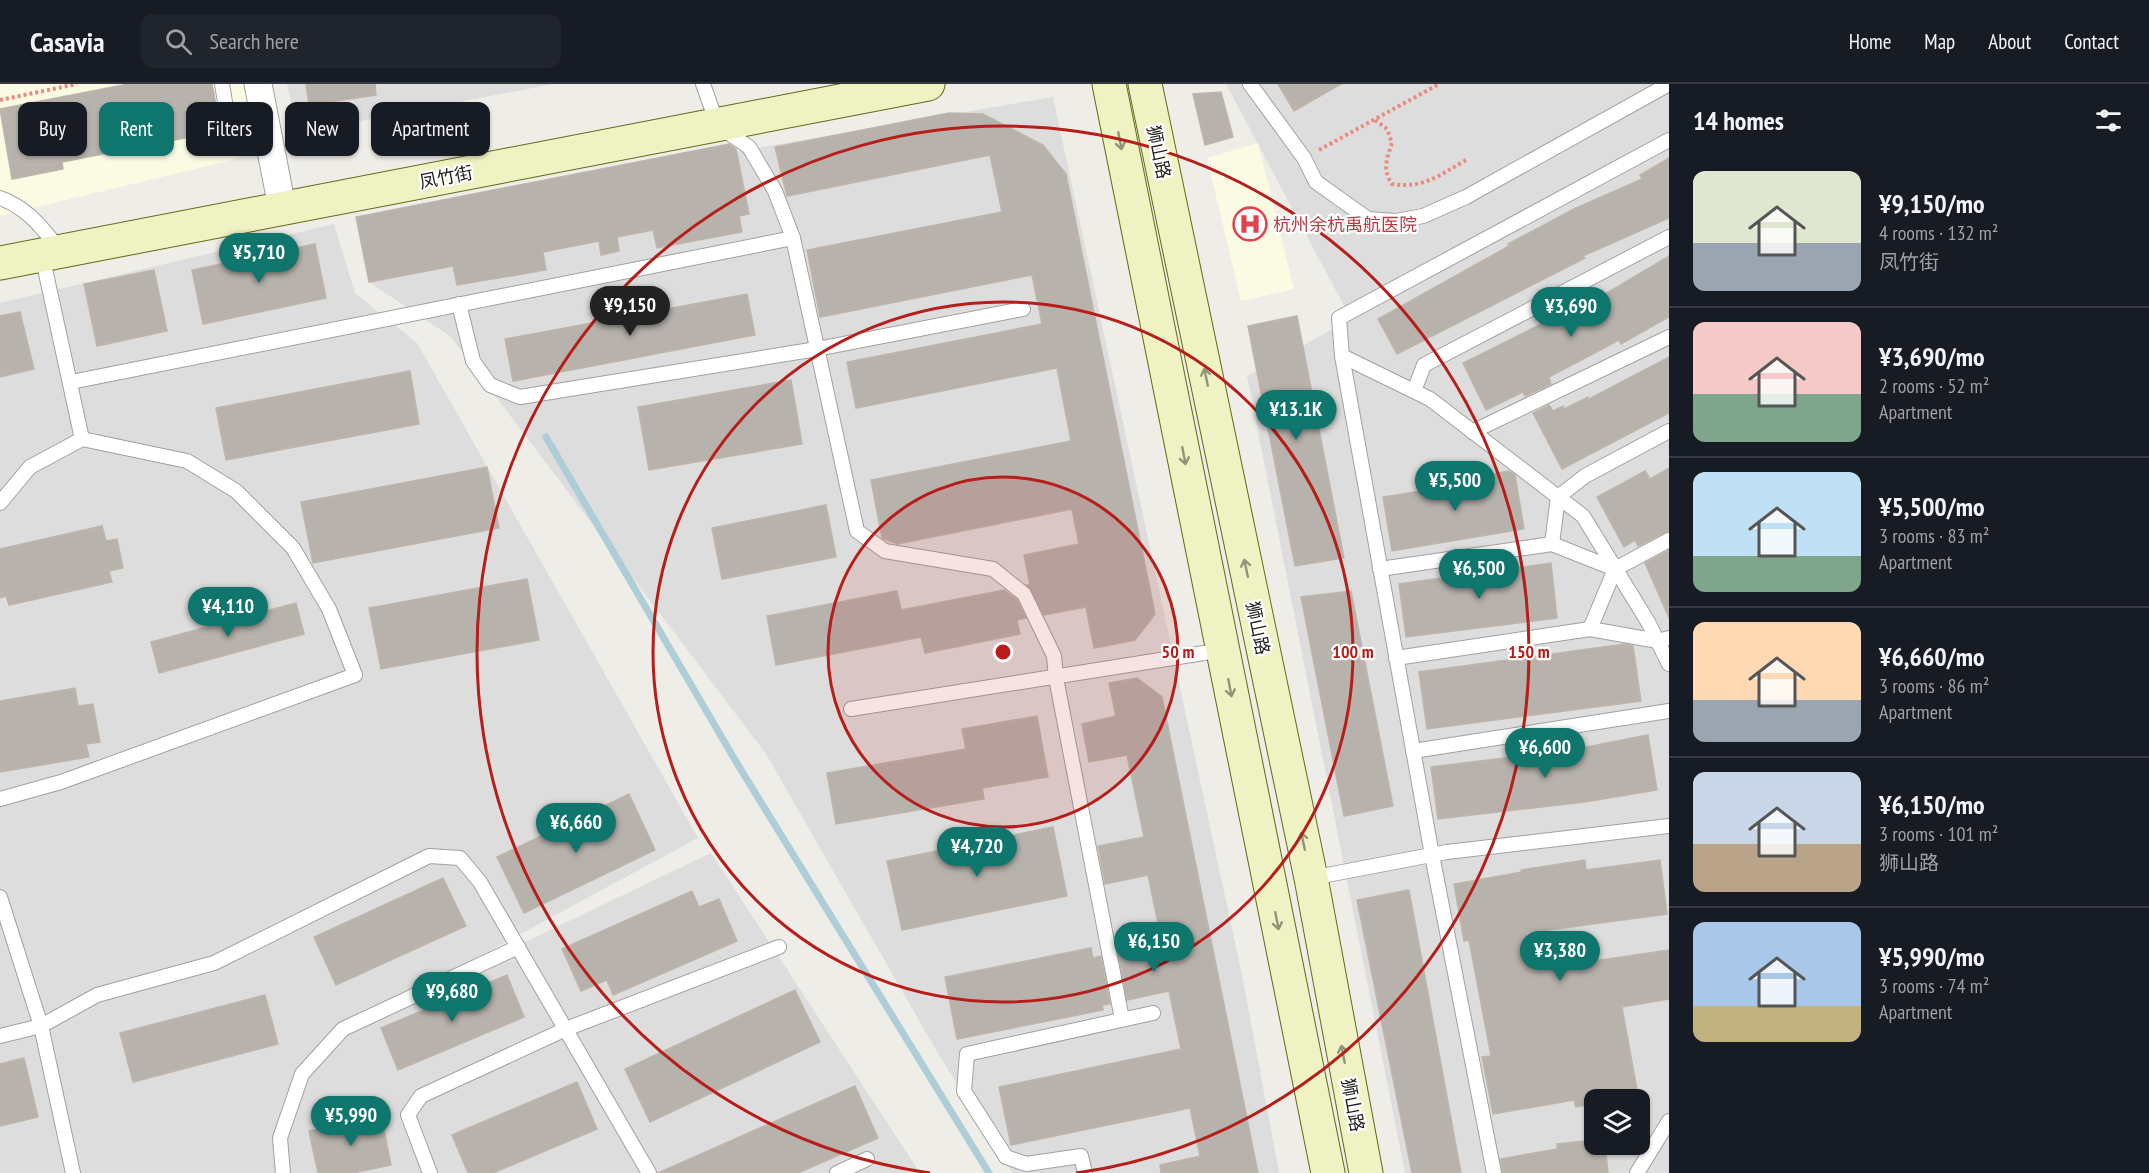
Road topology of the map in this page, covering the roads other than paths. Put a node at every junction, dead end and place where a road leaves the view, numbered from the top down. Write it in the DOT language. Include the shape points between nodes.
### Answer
graph roads {
  1 [pos="222,84"];
  2 [pos="258,84"];
  3 [pos="703,84"];
  4 [pos="928,84"];
  5 [pos="1109,84"];
  6 [pos="1145,84"];
  7 [pos="1250,84"];
  8 [pos="1669,84"];
  9 [pos="225,102"];
  10 [pos="718,126"];
  11 [pos="1669,140"];
  12 [pos="0,198"];
  13 [pos="282,207"];
  14 [pos="1669,237"];
  15 [pos="793,238"];
  16 [pos="52,253"];
  17 [pos="0,263"];
  18 [pos="459,304"];
  19 [pos="1023,309"];
  20 [pos="1669,337"];
  21 [pos="817,349"];
  22 [pos="1342,356"];
  23 [pos="70,382"];
  24 [pos="1414,391"];
  25 [pos="1669,431"];
  26 [pos="1472,432"];
  27 [pos="82,439"];
  28 [pos="1558,496"];
  29 [pos="0,503"];
  30 [pos="1669,540"];
  31 [pos="1552,544"];
  32 [pos="1380,569"];
  33 [pos="1615,569"];
  34 [pos="1590,629"];
  35 [pos="1663,639"];
  36 [pos="1223,650"];
  37 [pos="1396,658"];
  38 [pos="1669,664"];
  39 [pos="1056,678"];
  40 [pos="851,709"];
  41 [pos="1669,711"];
  42 [pos="1413,751"];
  43 [pos="0,799"];
  44 [pos="1669,826"];
  45 [pos="1432,855"];
  46 [pos="1311,878"];
  47 [pos="0,897"];
  48 [pos="518,947"];
  49 [pos="779,947"];
  50 [pos="1153,1013"];
  51 [pos="1122,1019"];
  52 [pos="41,1026"];
  53 [pos="566,1029"];
  54 [pos="0,1036"];
  55 [pos="1669,1121"];
  56 [pos="867,1159"];
  57 [pos="73,1173"];
  58 [pos="283,1173"];
  59 [pos="430,1173"];
  60 [pos="650,1173"];
  61 [pos="837,1173"];
  62 [pos="1085,1173"];
  63 [pos="1328,1173"];
  64 [pos="1366,1173"];
  65 [pos="1494,1173"];
  66 [pos="1637,1173"];
  1 -- 9 [label="lane"];
  2 -- 13 [label="street"];
  3 -- 10 [label="lane"];
  4 -- 10 [label="main road, 凤竹街"];
  5 -- 36 [label="main road, 狮山路, one-way"];
  46 -- 6 [label="main road, 狮山路, one-way"];
  7 -- 8 [label="lane" via="1304,158 1316,182 1368,219 1396,221 1423,216 1466,197"];
  10 -- 13 [label="main road, 凤竹街"];
  10 -- 15 [label="lane" via="749,147 775,191"];
  11 -- 22 [label="lane" via="1339,318"];
  12 -- 16 [label="lane" via="17,204 38,221"];
  13 -- 16 [label="main road, 凤竹街"];
  14 -- 24 [label="lane" via="1425,365"];
  15 -- 18 [label="lane"];
  15 -- 21 [label="lane"];
  16 -- 17 [label="main road, 凤竹街"];
  16 -- 23 [label="lane"];
  18 -- 21 [label="lane" via="473,362 490,385 520,397"];
  18 -- 23 [label="lane"];
  19 -- 21 [label="lane"];
  20 -- 26 [label="lane"];
  21 -- 39 [label="lane" via="857,531 885,551 993,569 1024,594 1054,656"];
  22 -- 24 [label="lane"];
  22 -- 32 [label="lane"];
  23 -- 27 [label="lane"];
  24 -- 26 [label="lane"];
  25 -- 28 [label="lane" via="1586,476"];
  26 -- 28 [label="lane"];
  27 -- 29 [label="lane" via="30,467"];
  27 -- 43 [label="lane" via="186,461 236,491 293,548 329,609 355,675 62,782"];
  28 -- 31 [label="lane"];
  28 -- 33 [label="lane" via="1582,516"];
  30 -- 33 [label="lane"];
  31 -- 32 [label="lane"];
  31 -- 33 [label="lane"];
  32 -- 37 [label="lane"];
  33 -- 34 [label="lane"];
  33 -- 35 [label="lane"];
  34 -- 35 [label="lane"];
  34 -- 37 [label="lane"];
  35 -- 38 [label="lane"];
  36 -- 39 [label="lane"];
  36 -- 63 [label="main road, 狮山路, one-way"];
  37 -- 42 [label="lane"];
  39 -- 40 [label="lane"];
  39 -- 51 [label="lane"];
  41 -- 42 [label="lane"];
  42 -- 45 [label="lane"];
  44 -- 45 [label="lane"];
  45 -- 46 [label="lane"];
  45 -- 65 [label="lane"];
  64 -- 46 [label="main road, 狮山路, one-way"];
  47 -- 52 [label="lane"];
  48 -- 52 [label="lane" via="480,882 460,858 429,856 214,963 97,995"];
  48 -- 53 [label="lane"];
  48 -- 58 [label="lane" via="343,1029 302,1074 280,1138"];
  49 -- 53 [label="lane"];
  50 -- 51 [label="lane"];
  51 -- 62 [label="lane" via="967,1054 964,1091 1006,1157 1026,1164 1081,1155"];
  52 -- 54 [label="lane"];
  52 -- 57 [label="lane"];
  53 -- 59 [label="lane" via="421,1096 408,1115"];
  53 -- 60 [label="lane"];
  55 -- 66 [label="lane"];
  56 -- 61 [label="lane"];
}
